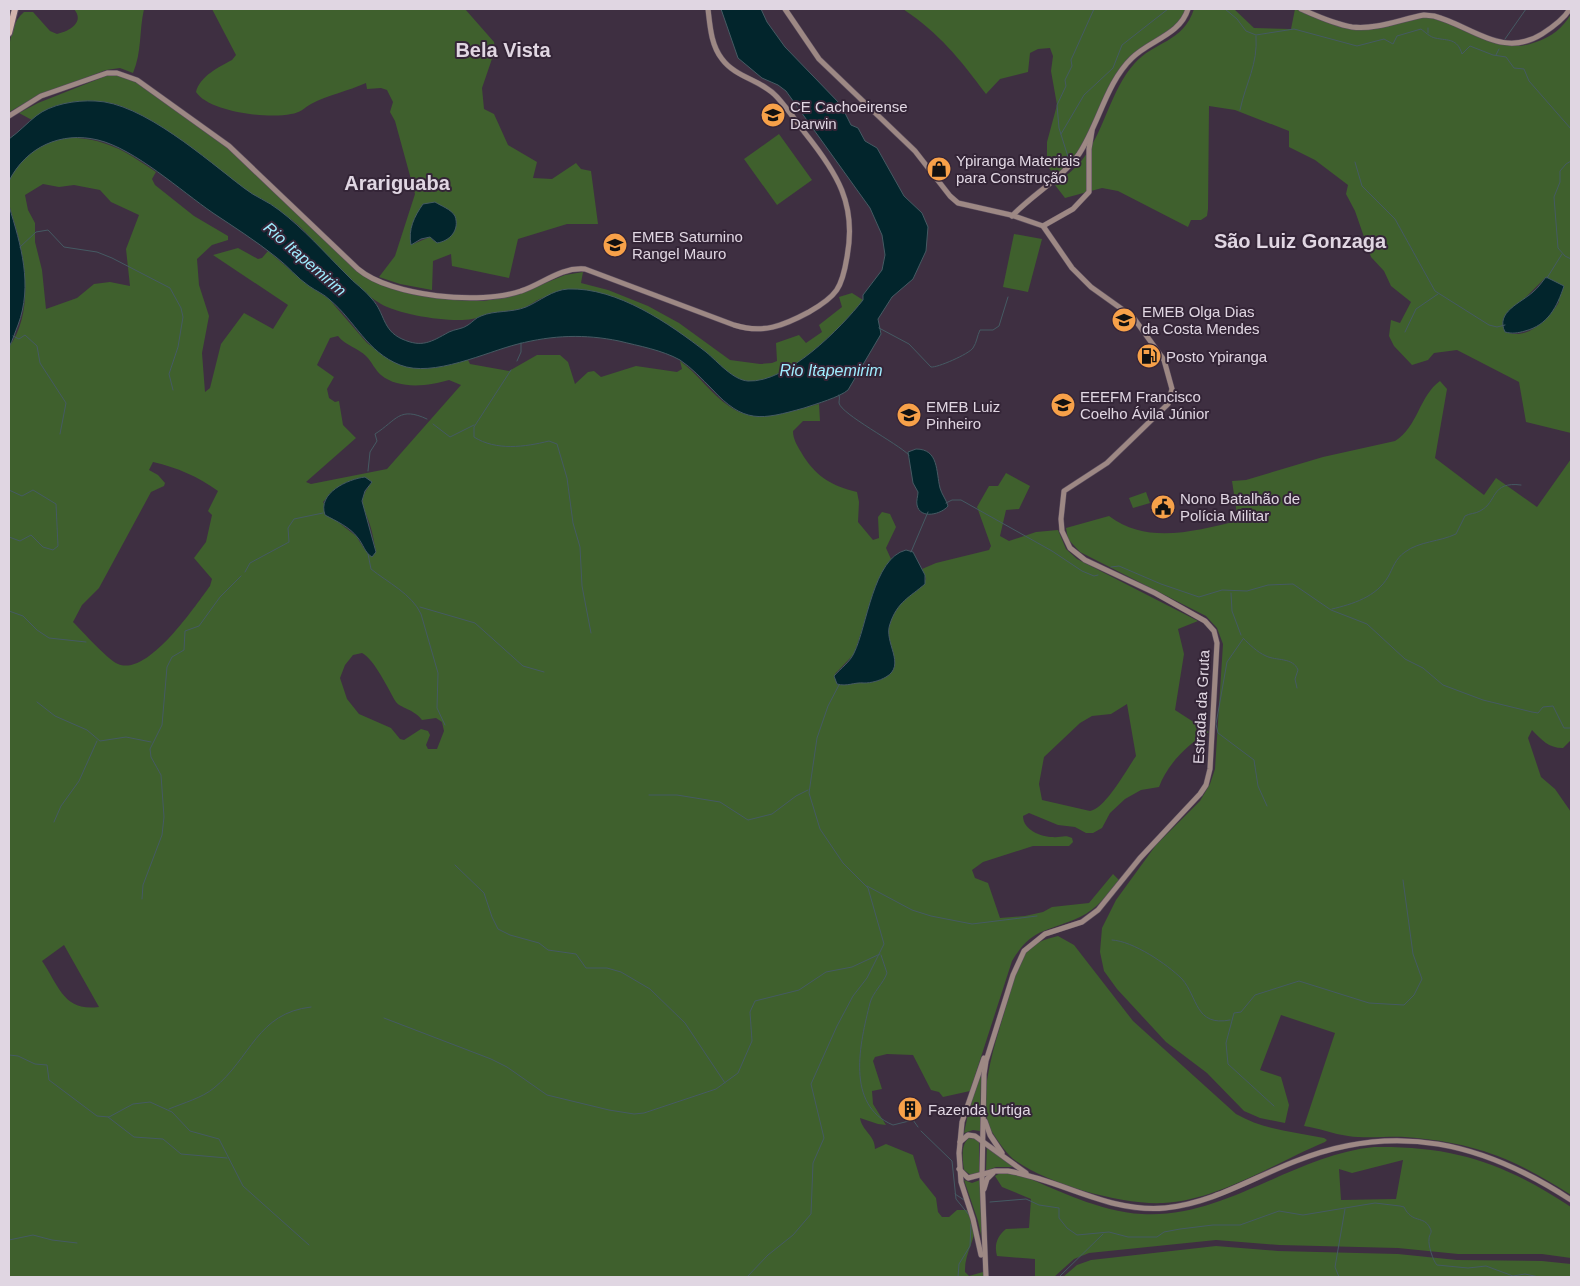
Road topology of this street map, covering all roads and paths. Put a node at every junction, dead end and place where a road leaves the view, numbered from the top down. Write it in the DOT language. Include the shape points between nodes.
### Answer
graph roads {
  1 [pos="15,9"];
  2 [pos="708,9"];
  3 [pos="785,9"];
  4 [pos="1188,9"];
  5 [pos="1301,9"];
  6 [pos="1570,9"];
  7 [pos="9,33"];
  8 [pos="9,116"];
  9 [pos="1094,123"];
  10 [pos="1012,216"];
  11 [pos="1043,226"];
  12 [pos="993,1040"];
  13 [pos="982,1109"];
  14 [pos="982,1140"];
  15 [pos="959,1143"];
  16 [pos="1006,1160"];
  17 [pos="959,1169"];
  18 [pos="995,1171"];
  19 [pos="982,1176"];
  20 [pos="1033,1177"];
  21 [pos="982,1194"];
  22 [pos="1571,1200"];
  23 [pos="985,1277"];
  1 -- 7 [label="highway"];
  2 -- 8 [label="main road" via="711,35 721,59 776,96 832,170 843,190 850,215 850,243 839,290 788,324 770,329 734,325 585,269 557,274 520,292 472,298 428,294 380,283 358,269 216,135 127,75 108,73 96,76 41,96"];
  3 -- 10 [label="main road" via="819,59 915,151 958,203"];
  4 -- 9 [label="main road" via="1179,25 1127,63"];
  5 -- 6 [label="main road" via="1352,27 1434,16 1496,42 1513,45 1545,32"];
  9 -- 10 [label="main road" via="1083,147 1070,164"];
  9 -- 11 [label="main road" via="1089,150 1089,192 1073,209"];
  10 -- 11 [label="main road"];
  11 -- 12 [label="main road, Estrada da Gruta" via="1072,268 1091,287 1133,317 1164,360 1171,379 1172,394 1158,415 1100,469 1064,491 1062,525 1070,548 1085,560 1155,593 1205,621 1214,631 1217,651 1210,769 1200,794 1140,858 1098,910 1082,922 1045,934 1024,951 1013,974"];
  12 -- 13 [label="main road" via="984,1074"];
  12 -- 15 [label="main road" via="964,1113"];
  13 -- 14 [label="main road"];
  13 -- 16 [label="main road" via="988,1132"];
  14 -- 15 [label="main road" via="971,1135"];
  14 -- 16 [label="main road"];
  14 -- 19 [label="main road"];
  15 -- 17 [label="main road"];
  16 -- 20 [label="main road"];
  17 -- 19 [label="main road" via="968,1178"];
  17 -- 23 [label="main road"];
  18 -- 19 [label="main road"];
  18 -- 20 [label="main road"];
  18 -- 21 [label="main road"];
  19 -- 21 [label="main road"];
  20 -- 22 [label="main road" via="1118,1206 1164,1208 1222,1194 1297,1161 1334,1149 1413,1142 1450,1146 1487,1156 1521,1170"];
  21 -- 23 [label="main road"];
}
